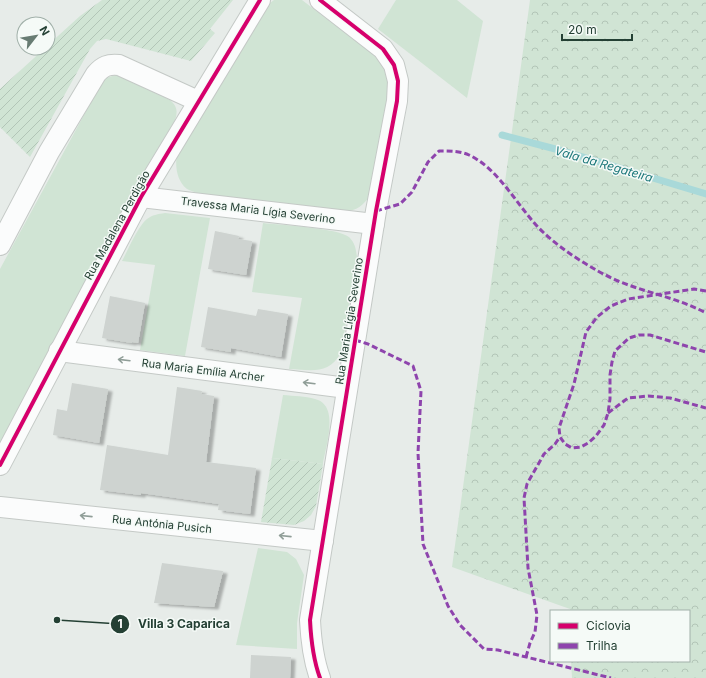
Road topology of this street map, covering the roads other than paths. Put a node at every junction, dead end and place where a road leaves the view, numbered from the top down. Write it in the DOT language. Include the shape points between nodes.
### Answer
graph roads {
  1 [pos="260,0"];
  2 [pos="320,0"];
  3 [pos="198,101"];
  4 [pos="141,197"];
  5 [pos="374,224"];
  6 [pos="0,245"];
  7 [pos="59,351"];
  8 [pos="347,388"];
  9 [pos="0,465"];
  10 [pos="0,507"];
  11 [pos="323,540"];
  12 [pos="320,678"];
  1 -- 3 [label="street, Rua Madalena Perdigão"];
  2 -- 5 [label="street, Rua Maria Lígia Severino" via="383,49 394,65 398,81 397,101"];
  3 -- 4 [label="street, Rua Madalena Perdigão"];
  3 -- 6 [label="street" via="119,65 109,64 101,68 49,152"];
  4 -- 5 [label="street, Travessa Maria Lígia Severino"];
  4 -- 7 [label="street, Rua Madalena Perdigão"];
  5 -- 8 [label="street, Rua Maria Lígia Severino"];
  8 -- 7 [label="street, Rua Maria Emília Archer, one-way"];
  7 -- 9 [label="street, Rua Madalena Perdigão"];
  8 -- 11 [label="street, Rua Maria Lígia Severino"];
  11 -- 10 [label="street, Rua Antónia Pusich, one-way"];
  11 -- 12 [label="street, Rua Maria Lígia Severino" via="310,620 315,664"];
}
